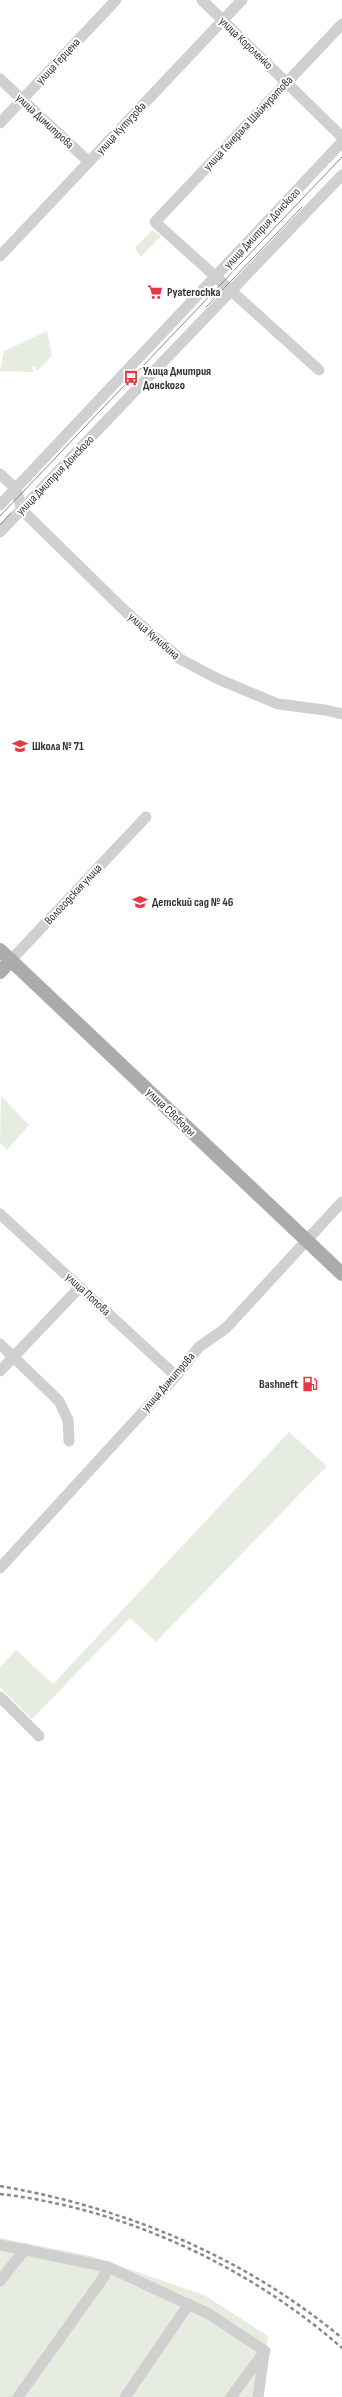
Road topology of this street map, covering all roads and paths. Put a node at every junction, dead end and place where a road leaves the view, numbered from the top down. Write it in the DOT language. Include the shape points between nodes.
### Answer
graph roads {
  1 [pos="116,0"];
  2 [pos="202,0"];
  3 [pos="242,0"];
  4 [pos="223,20"];
  5 [pos="342,24"];
  6 [pos="0,80"];
  7 [pos="286,82"];
  8 [pos="22,100"];
  9 [pos="0,123"];
  10 [pos="342,136"];
  11 [pos="342,142"];
  12 [pos="89,162"];
  13 [pos="342,176"];
  14 [pos="0,256"];
  15 [pos="215,278"];
  16 [pos="231,290"];
  17 [pos="318,370"];
  18 [pos="0,474"];
  19 [pos="16,489"];
  20 [pos="0,505"];
  21 [pos="22,510"];
  22 [pos="0,532"];
  23 [pos="342,714"];
  24 [pos="146,817"];
  25 [pos="0,950"];
  26 [pos="11,960"];
  27 [pos="0,972"];
  28 [pos="342,1202"];
  29 [pos="0,1214"];
  30 [pos="306,1241"];
  31 [pos="342,1274"];
  32 [pos="80,1287"];
  33 [pos="0,1344"];
  34 [pos="14,1357"];
  35 [pos="0,1371"];
  36 [pos="176,1376"];
  37 [pos="70,1441"];
  38 [pos="0,1568"];
  39 [pos="0,1697"];
  40 [pos="39,1736"];
  41 [pos="0,2245"];
  42 [pos="25,2249"];
  43 [pos="108,2267"];
  44 [pos="0,2281"];
  45 [pos="189,2304"];
  46 [pos="265,2351"];
  47 [pos="18,2397"];
  48 [pos="125,2397"];
  49 [pos="231,2397"];
  50 [pos="258,2397"];
  1 -- 8 [label="street, улица Герцена"];
  2 -- 4 [label="street, улица Короленко"];
  3 -- 4 [label="street, улица Кутузова"];
  4 -- 7 [label="street, улица Короленко"];
  4 -- 12 [label="street, улица Кутузова"];
  5 -- 7 [label="street, улица Генерала Шаймуратова"];
  6 -- 8 [label="street, улица Димитрова"];
  7 -- 10 [label="street, улица Короленко"];
  7 -- 15 [label="street, улица Генерала Шаймуратова" via="155,222"];
  8 -- 9 [label="street, улица Герцена"];
  8 -- 12 [label="street, улица Димитрова"];
  11 -- 15 [label="street, улица Дмитрия Донского"];
  12 -- 14 [label="street, улица Кутузова"];
  13 -- 16 [label="street, улица Дмитрия Донского"];
  15 -- 16 [label="street"];
  15 -- 19 [label="street, улица Дмитрия Донского"];
  16 -- 17 [label="street"];
  16 -- 21 [label="street, улица Дмитрия Донского"];
  18 -- 19 [label="street"];
  19 -- 20 [label="street, улица Дмитрия Донского"];
  19 -- 21 [label="street"];
  21 -- 22 [label="street, улица Дмитрия Донского"];
  21 -- 23 [label="street, улица Кулибина" via="125,611 180,659 218,679 278,704"];
  24 -- 26 [label="street, Вологодская улица"];
  25 -- 26 [label="main road, улица Свободы"];
  26 -- 27 [label="main road, Вологодская улица"];
  26 -- 30 [label="main road, улица Свободы"];
  28 -- 30 [label="street, улица Димитрова"];
  29 -- 32 [label="street, улица Попова"];
  30 -- 31 [label="main road, улица Свободы"];
  30 -- 36 [label="street, улица Димитрова" via="226,1328 199,1347"];
  32 -- 34 [label="street"];
  32 -- 36 [label="street, улица Попова"];
  33 -- 34 [label="street"];
  34 -- 35 [label="street"];
  34 -- 37 [label="street" via="58,1401 68,1420"];
  36 -- 38 [label="street, улица Димитрова"];
  39 -- 40 [label="street"];
  41 -- 42 [label="street"];
  42 -- 43 [label="street"];
  42 -- 44 [label="street"];
  43 -- 45 [label="street"];
  43 -- 47 [label="street" via="103,2278"];
  45 -- 46 [label="street"];
  45 -- 48 [label="street"];
  46 -- 49 [label="street"];
  46 -- 50 [label="street"];
}
